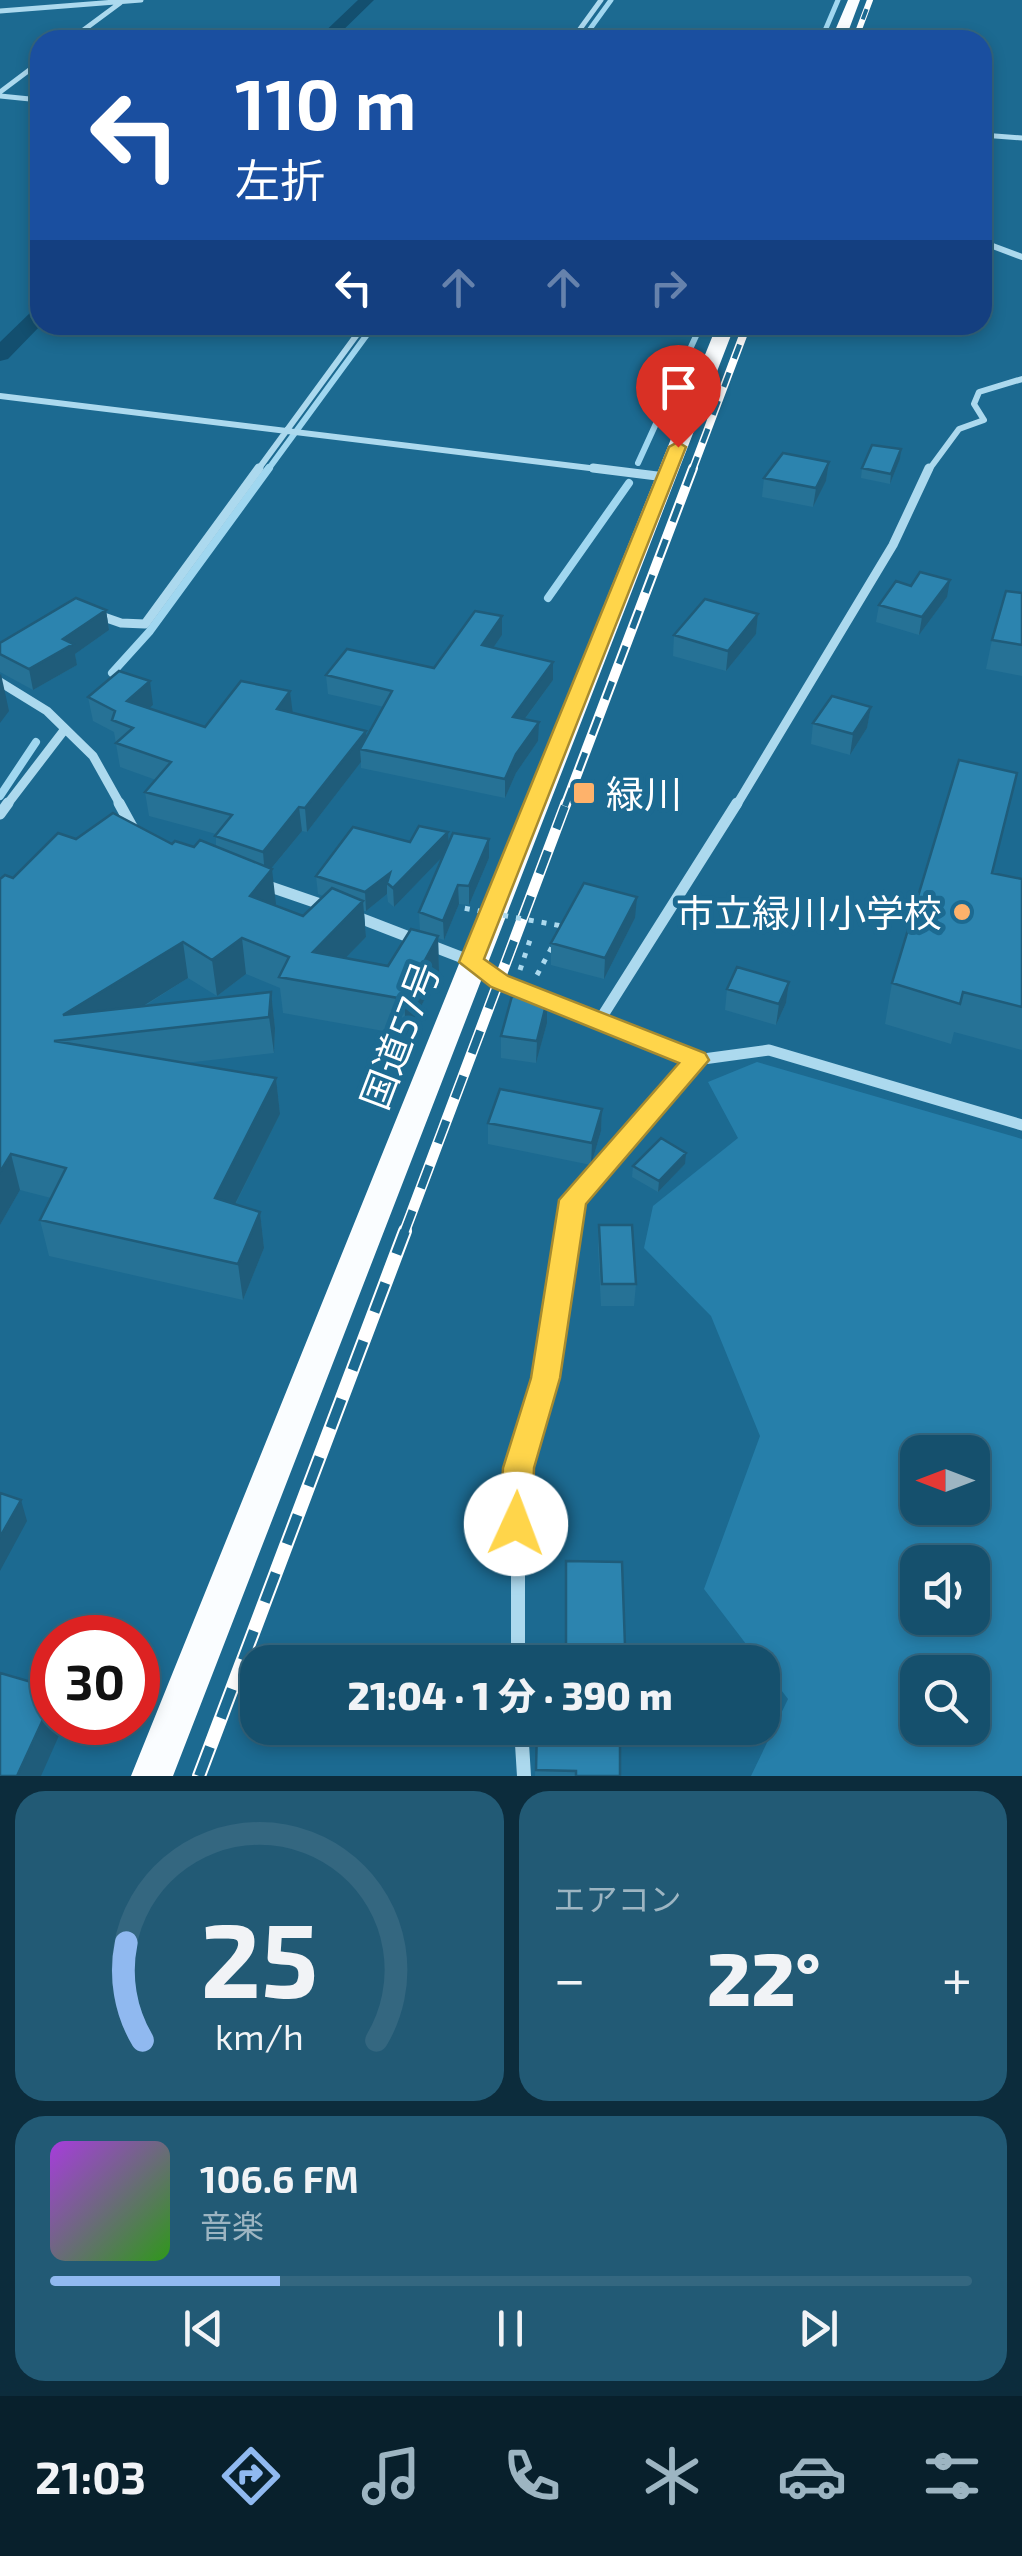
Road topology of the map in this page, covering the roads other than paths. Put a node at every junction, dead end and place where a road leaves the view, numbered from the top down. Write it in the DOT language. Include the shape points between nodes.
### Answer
graph roads {
  1 [pos="141,0"];
  2 [pos="601,0"];
  3 [pos="854,0"];
  4 [pos="121,2"];
  5 [pos="0,11"];
  6 [pos="83,30"];
  7 [pos="579,30"];
  8 [pos="842,30"];
  9 [pos="30,70"];
  10 [pos="0,94"];
  11 [pos="30,98"];
  12 [pos="992,136"];
  13 [pos="1022,138"];
  14 [pos="992,246"];
  15 [pos="1022,257"];
  16 [pos="357,335"];
  17 [pos="722,335"];
  18 [pos="1022,379"];
  19 [pos="0,396"];
  20 [pos="286,430"];
  21 [pos="666,478"];
  22 [pos="93,613"];
  23 [pos="0,682"];
  24 [pos="65,729"];
  25 [pos="0,814"];
  26 [pos="145,840"];
  27 [pos="244,878"];
  28 [pos="471,962"];
  29 [pos="598,1024"];
  30 [pos="696,1060"];
  31 [pos="1022,1125"];
  32 [pos="518,1645"];
  33 [pos="521,1745"];
  34 [pos="152,1776"];
  35 [pos="524,1776"];
  1 -- 4 [label="street"];
  2 -- 7 [label="street"];
  3 -- 8 [label="highway"];
  4 -- 5 [label="street"];
  4 -- 6 [label="street"];
  9 -- 10 [label="street"];
  10 -- 11 [label="street"];
  12 -- 13 [label="street"];
  14 -- 15 [label="street"];
  16 -- 20 [label="street"];
  17 -- 21 [label="highway, 国道57号"];
  18 -- 29 [label="street" via="979,392 974,404 984,420 958,429 932,462 893,545 806,695"];
  19 -- 20 [label="street"];
  20 -- 21 [label="street"];
  20 -- 22 [label="street" via="145,624"];
  21 -- 28 [label="highway, 国道57号"];
  23 -- 24 [label="street"];
  24 -- 25 [label="street"];
  24 -- 26 [label="street" via="93,756"];
  27 -- 28 [label="street"];
  28 -- 29 [label="street"];
  28 -- 34 [label="highway, 国道57号"];
  29 -- 30 [label="street"];
  30 -- 31 [label="street" via="769,1050"];
  30 -- 32 [label="street" via="573,1200 546,1378 518,1468"];
  33 -- 35 [label="street"];
}
